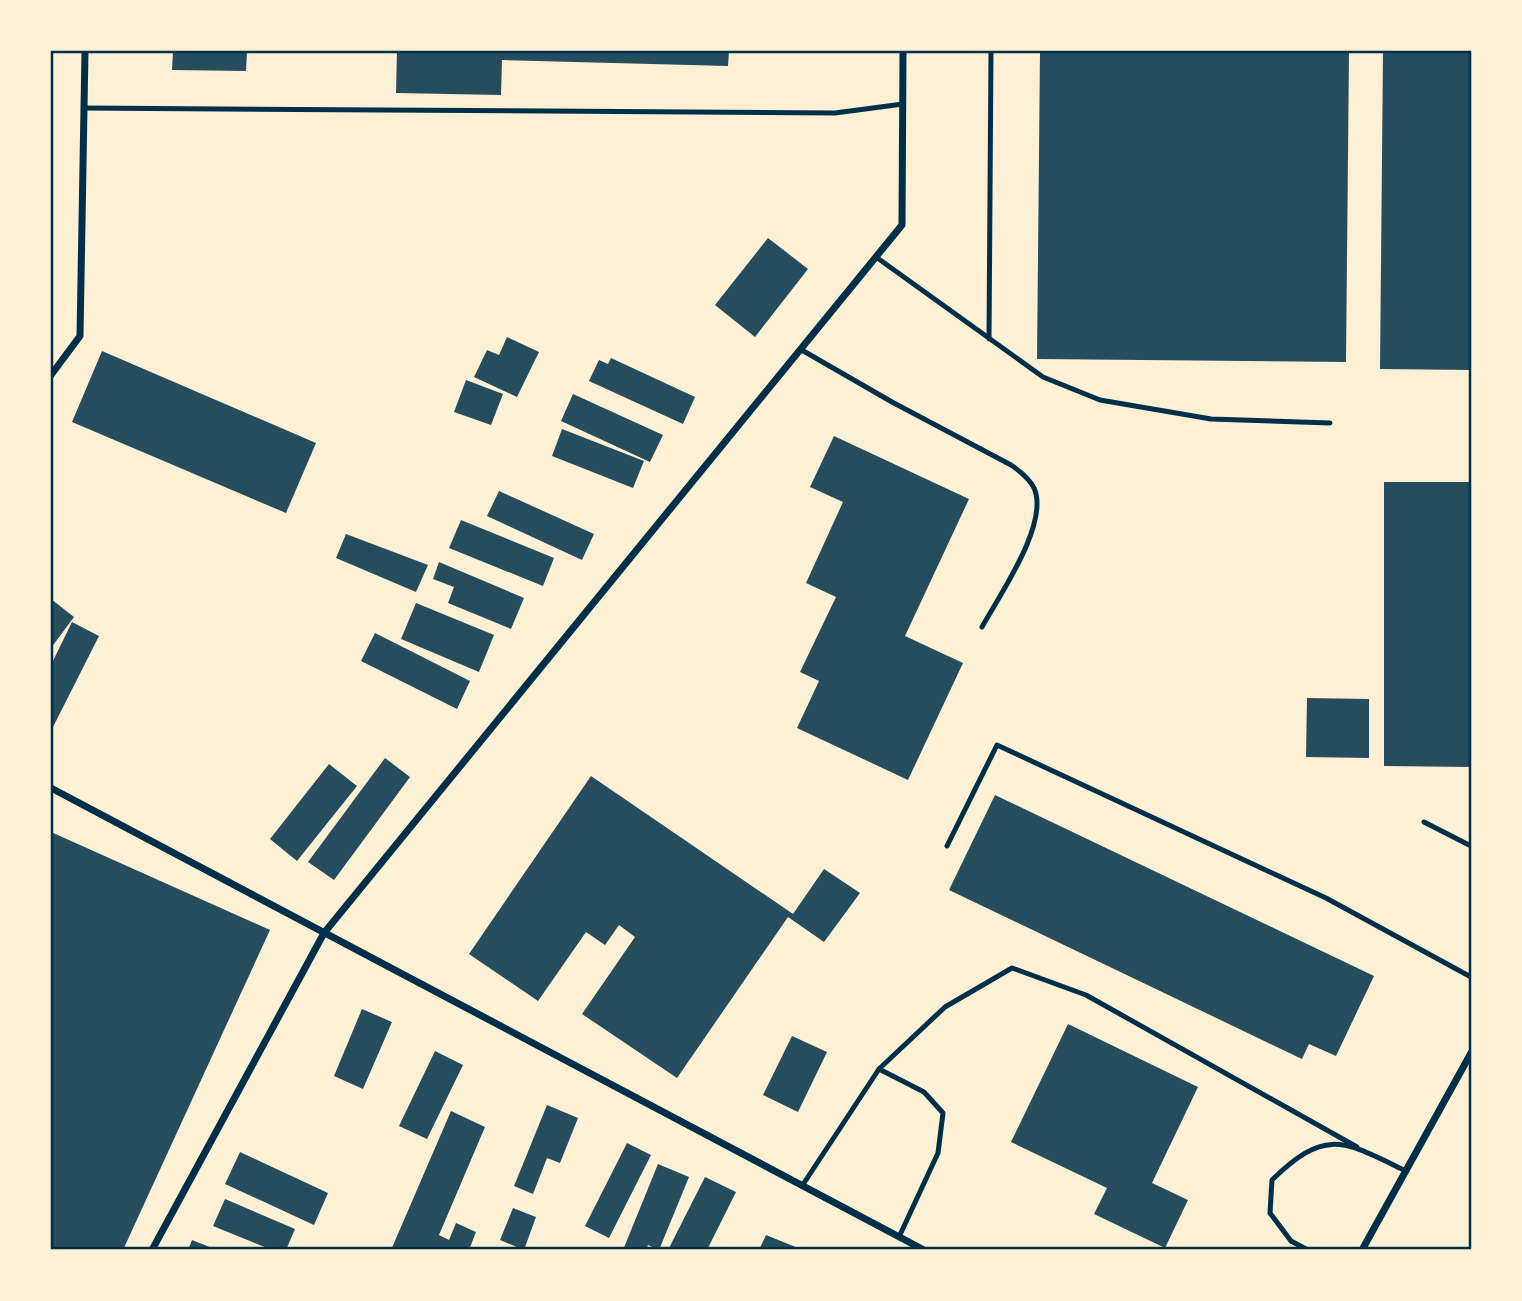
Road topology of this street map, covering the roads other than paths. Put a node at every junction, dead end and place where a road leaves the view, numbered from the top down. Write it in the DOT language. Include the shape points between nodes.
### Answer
graph roads {
  1 [pos="85,51"];
  2 [pos="903,51"];
  3 [pos="991,51"];
  4 [pos="903,104"];
  5 [pos="84,108"];
  6 [pos="876,257"];
  7 [pos="989,339"];
  8 [pos="800,349"];
  9 [pos="51,375"];
  10 [pos="1330,423"];
  11 [pos="982,627"];
  12 [pos="51,788"];
  13 [pos="1424,822"];
  14 [pos="947,846"];
  15 [pos="1471,846"];
  16 [pos="324,933"];
  17 [pos="1471,977"];
  18 [pos="1471,1053"];
  19 [pos="879,1069"];
  20 [pos="1357,1147"];
  21 [pos="1406,1171"];
  22 [pos="802,1186"];
  23 [pos="899,1237"];
  24 [pos="152,1250"];
  25 [pos="924,1250"];
  26 [pos="1308,1250"];
  27 [pos="1362,1250"];
  1 -- 5 [label="street"];
  2 -- 4 [label="street"];
  3 -- 7 [label="lane"];
  4 -- 5 [label="lane" via="835,113"];
  4 -- 6 [label="street" via="902,225"];
  5 -- 9 [label="street" via="80,336"];
  6 -- 7 [label="lane"];
  6 -- 8 [label="street"];
  7 -- 10 [label="lane" via="1043,377 1100,400 1211,419"];
  8 -- 11 [label="lane" via="1011,465 1035,489 1037,512 1030,538"];
  8 -- 16 [label="street"];
  12 -- 16 [label="street"];
  13 -- 15 [label="lane"];
  14 -- 17 [label="lane" via="997,745 1326,898"];
  16 -- 22 [label="street"];
  16 -- 24 [label="street"];
  18 -- 21 [label="street"];
  19 -- 20 [label="lane" via="945,1007 1013,968 1086,995"];
  19 -- 22 [label="lane"];
  19 -- 23 [label="lane" via="924,1091 943,1114 938,1153"];
  20 -- 21 [label="lane"];
  20 -- 26 [label="lane" via="1333,1142 1297,1155 1272,1180 1270,1213 1291,1241"];
  21 -- 27 [label="street"];
  22 -- 23 [label="street"];
  23 -- 25 [label="street"];
}
